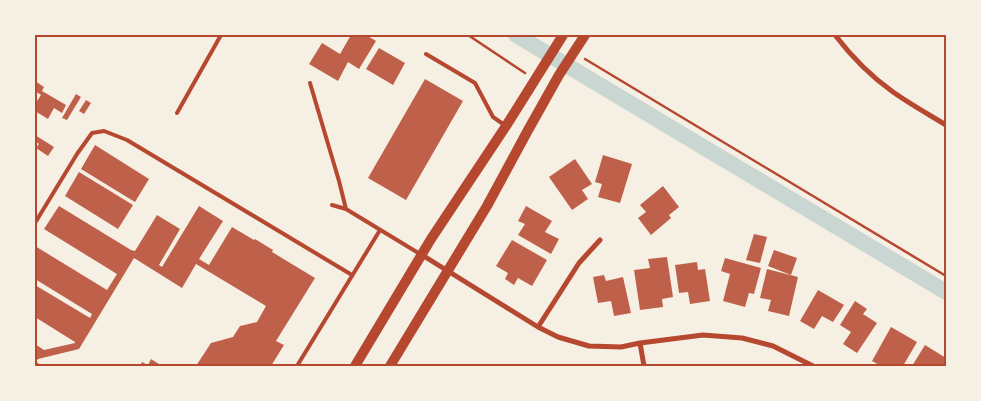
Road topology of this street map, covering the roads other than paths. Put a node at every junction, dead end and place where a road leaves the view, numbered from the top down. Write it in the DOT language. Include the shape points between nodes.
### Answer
graph roads {
  1 [pos="221,35"];
  2 [pos="563,35"];
  3 [pos="585,35"];
  4 [pos="835,35"];
  5 [pos="426,54"];
  6 [pos="310,83"];
  7 [pos="177,112"];
  8 [pos="946,125"];
  9 [pos="506,126"];
  10 [pos="332,205"];
  11 [pos="346,209"];
  12 [pos="35,223"];
  13 [pos="380,230"];
  14 [pos="600,240"];
  15 [pos="422,255"];
  16 [pos="448,271"];
  17 [pos="352,275"];
  18 [pos="538,327"];
  19 [pos="640,343"];
  20 [pos="297,366"];
  21 [pos="355,366"];
  22 [pos="390,366"];
  23 [pos="644,366"];
  24 [pos="813,366"];
  1 -- 7 [label="lane"];
  2 -- 9 [label="main road"];
  3 -- 16 [label="main road"];
  4 -- 8 [label="street" via="892,92"];
  5 -- 9 [label="lane" via="475,84 493,117"];
  6 -- 11 [label="lane"];
  9 -- 15 [label="main road"];
  10 -- 11 [label="lane"];
  11 -- 13 [label="lane"];
  12 -- 17 [label="lane" via="92,133 104,131 135,144"];
  13 -- 15 [label="lane"];
  13 -- 17 [label="lane"];
  14 -- 18 [label="street" via="579,263"];
  15 -- 16 [label="street"];
  15 -- 21 [label="main road"];
  16 -- 18 [label="street"];
  16 -- 22 [label="main road"];
  17 -- 20 [label="lane"];
  18 -- 19 [label="street" via="589,346 622,347"];
  19 -- 23 [label="street"];
  19 -- 24 [label="street" via="703,335 742,338 773,346"];
}
